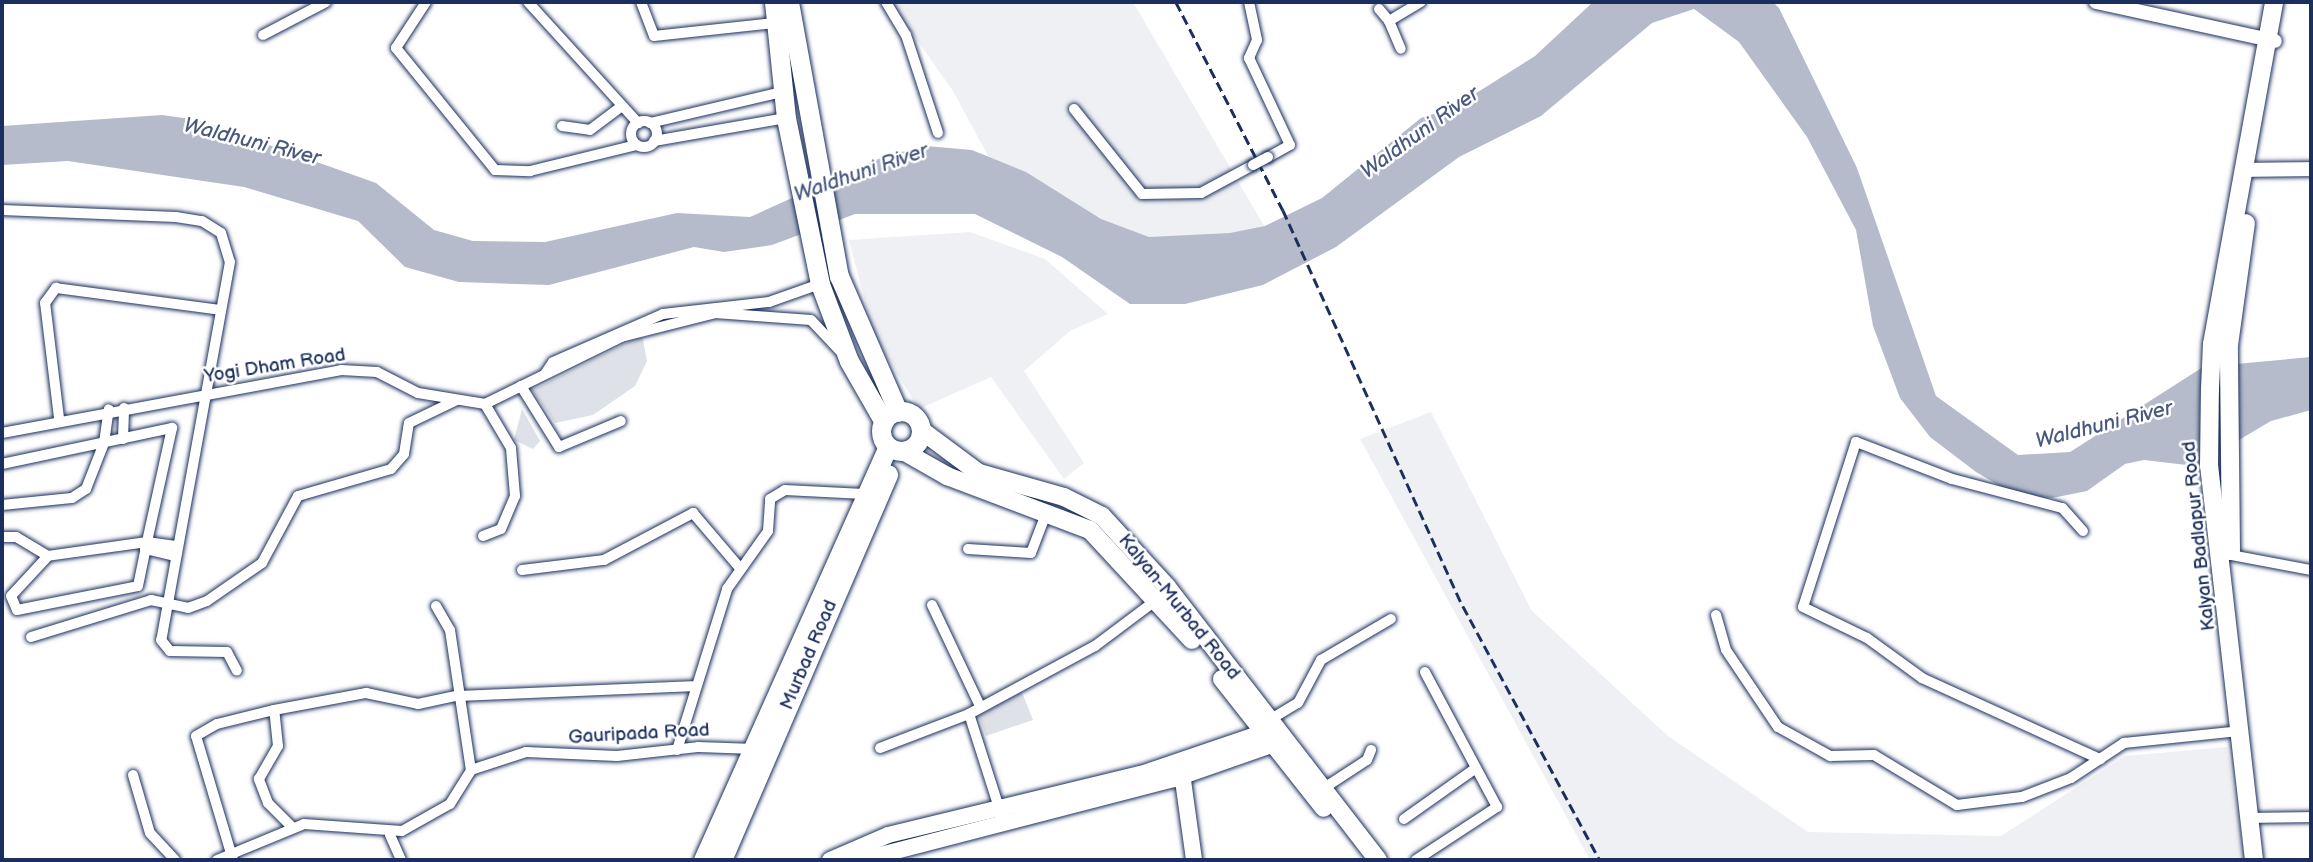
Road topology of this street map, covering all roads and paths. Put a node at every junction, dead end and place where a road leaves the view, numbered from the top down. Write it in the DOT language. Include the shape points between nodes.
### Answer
graph roads {
  1 [pos="326,2"];
  2 [pos="426,2"];
  3 [pos="528,2"];
  4 [pos="641,2"];
  5 [pos="774,2"];
  6 [pos="789,2"];
  7 [pos="886,2"];
  8 [pos="1250,2"];
  9 [pos="1421,2"];
  10 [pos="2096,2"];
  11 [pos="2274,2"];
  12 [pos="2283,2"];
  13 [pos="1378,9"];
  14 [pos="1389,21"];
  15 [pos="774,23"];
  16 [pos="263,35"];
  17 [pos="2270,39"];
  18 [pos="1401,49"];
  19 [pos="782,92"];
  20 [pos="622,106"];
  21 [pos="1074,109"];
  22 [pos="673,117"];
  23 [pos="638,123"];
  24 [pos="650,123"];
  25 [pos="562,126"];
  26 [pos="795,128"];
  27 [pos="938,133"];
  28 [pos="678,136"];
  29 [pos="654,141"];
  30 [pos="636,145"];
  31 [pos="2311,169"];
  32 [pos="2248,170"];
  33 [pos="2,211"];
  34 [pos="839,276"];
  35 [pos="820,284"];
  36 [pos="221,310"];
  37 [pos="2221,344"];
  38 [pos="849,360"];
  39 [pos="545,374"];
  40 [pos="521,386"];
  41 [pos="205,394"];
  42 [pos="457,400"];
  43 [pos="485,404"];
  44 [pos="124,408"];
  45 [pos="109,409"];
  46 [pos="891,417"];
  47 [pos="59,418"];
  48 [pos="621,421"];
  49 [pos="921,430"];
  50 [pos="2,433"];
  51 [pos="123,439"];
  52 [pos="104,443"];
  53 [pos="896,449"];
  54 [pos="2,464"];
  55 [pos="864,494"];
  56 [pos="2,505"];
  57 [pos="1046,514"];
  58 [pos="2083,531"];
  59 [pos="483,536"];
  60 [pos="2,537"];
  61 [pos="146,545"];
  62 [pos="847,549"];
  63 [pos="968,549"];
  64 [pos="173,550"];
  65 [pos="2225,554"];
  66 [pos="48,556"];
  67 [pos="739,567"];
  68 [pos="522,570"];
  69 [pos="2311,570"];
  70 [pos="6,595"];
  71 [pos="1159,598"];
  72 [pos="163,602"];
  73 [pos="932,605"];
  74 [pos="436,606"];
  75 [pos="1716,615"];
  76 [pos="1391,619"];
  77 [pos="30,637"];
  78 [pos="237,671"];
  79 [pos="1424,672"];
  80 [pos="692,686"];
  81 [pos="457,696"];
  82 [pos="980,706"];
  83 [pos="274,710"];
  84 [pos="969,713"];
  85 [pos="2241,731"];
  86 [pos="1275,733"];
  87 [pos="880,748"];
  88 [pos="677,750"];
  89 [pos="761,750"];
  90 [pos="1371,750"];
  91 [pos="2100,759"];
  92 [pos="1476,768"];
  93 [pos="471,770"];
  94 [pos="1177,771"];
  95 [pos="133,775"];
  96 [pos="1324,788"];
  97 [pos="1002,817"];
  98 [pos="2311,817"];
  99 [pos="2254,818"];
  100 [pos="1404,819"];
  101 [pos="292,827"];
  102 [pos="390,835"];
  103 [pos="903,846"];
  104 [pos="233,857"];
  105 [pos="176,860"];
  106 [pos="217,860"];
  107 [pos="401,860"];
  108 [pos="703,860"];
  109 [pos="722,860"];
  110 [pos="830,860"];
  111 [pos="861,860"];
  112 [pos="1186,860"];
  113 [pos="1194,860"];
  114 [pos="1365,860"];
  115 [pos="1378,860"];
  116 [pos="1416,860"];
  117 [pos="2254,860"];
  118 [pos="2264,860"];
  1 -- 16 [label="street"];
  2 -- 30 [label="street" via="396,48 495,170 530,171"];
  3 -- 20 [label="street"];
  4 -- 15 [label="street" via="654,36"];
  5 -- 15 [label="highway"];
  6 -- 26 [label="highway"];
  7 -- 27 [label="street" via="906,35"];
  8 -- 21 [label="street, bridge" via="1257,40 1249,58 1290,145 1201,193 1142,194"];
  9 -- 14 [label="street"];
  10 -- 17 [label="street"];
  11 -- 17 [label="main road, Kalyan Badlapur Road"];
  12 -- 17 [label="main road, Kalyan Badlapur Road"];
  13 -- 14 [label="street"];
  14 -- 18 [label="street"];
  15 -- 19 [label="highway"];
  17 -- 32 [label="main road, Kalyan Badlapur Road"];
  19 -- 22 [label="street"];
  19 -- 26 [label="highway"];
  20 -- 23 [label="street"];
  20 -- 25 [label="street" via="590,131"];
  22 -- 24 [label="street"];
  22 -- 28 [label="street"];
  23 -- 24 [label="street"];
  23 -- 30 [label="street" via="631,133"];
  24 -- 29 [label="street"];
  26 -- 28 [label="street"];
  26 -- 34 [label="highway"];
  26 -- 35 [label="highway"];
  28 -- 29 [label="street"];
  29 -- 30 [label="street"];
  31 -- 32 [label="street"];
  32 -- 37 [label="main road, Kalyan Badlapur Road"];
  33 -- 36 [label="street" via="176,217 211,225 230,262"];
  34 -- 35 [label="street"];
  34 -- 46 [label="highway"];
  35 -- 38 [label="highway"];
  35 -- 39 [label="street" via="769,302 663,314 553,362"];
  36 -- 41 [label="street"];
  36 -- 47 [label="street" via="55,288 46,303"];
  37 -- 65 [label="main road, Kalyan Badlapur Road" via="2227,474"];
  37 -- 65 [label="main road, Kalyan Badlapur Road" via="2209,466"];
  38 -- 39 [label="street" via="811,320 771,312 715,313 644,328"];
  38 -- 46 [label="highway"];
  39 -- 40 [label="street"];
  40 -- 43 [label="street"];
  40 -- 48 [label="street" via="559,447"];
  41 -- 42 [label="street, Yogi Dham Road" via="341,370 377,372 418,393"];
  41 -- 44 [label="street, Yogi Dham Road"];
  41 -- 64 [label="street"];
  42 -- 43 [label="street, Yogi Dham Road"];
  42 -- 72 [label="street" via="409,423 404,454 391,469 298,496 262,563 243,578 188,608"];
  43 -- 59 [label="street" via="511,448 516,485 509,519"];
  44 -- 45 [label="street, Yogi Dham Road"];
  44 -- 51 [label="street"];
  45 -- 47 [label="street, Yogi Dham Road"];
  45 -- 52 [label="street"];
  46 -- 49 [label="highway" via="915,418"];
  46 -- 53 [label="highway"];
  47 -- 50 [label="street, Yogi Dham Road"];
  49 -- 53 [label="highway" via="917,443"];
  49 -- 86 [label="main road, Kalyan-Murbad Road" via="979,473 1064,497 1102,516"];
  51 -- 52 [label="street"];
  51 -- 61 [label="street" via="172,428"];
  52 -- 54 [label="street"];
  52 -- 56 [label="street" via="86,489 72,498"];
  53 -- 55 [label="highway"];
  53 -- 57 [label="main road, Kalyan-Murbad Road"];
  53 -- 62 [label="highway"];
  55 -- 62 [label="highway"];
  55 -- 67 [label="street" via="775,492 768,531"];
  57 -- 63 [label="street" via="1031,553"];
  57 -- 71 [label="main road, Kalyan-Murbad Road" via="1090,530"];
  58 -- 91 [label="street" via="2062,508 1952,479 1856,442 1803,607 1867,638 1922,678"];
  60 -- 66 [label="street" via="16,537"];
  61 -- 64 [label="street"];
  61 -- 66 [label="street"];
  61 -- 70 [label="street" via="138,586 17,610"];
  62 -- 89 [label="highway"];
  64 -- 72 [label="street"];
  65 -- 69 [label="street"];
  65 -- 85 [label="main road, Kalyan Badlapur Road"];
  65 -- 99 [label="main road, Kalyan Badlapur Road"];
  66 -- 70 [label="street"];
  67 -- 68 [label="street" via="694,513 604,560"];
  67 -- 80 [label="street"];
  71 -- 82 [label="street" via="1106,640"];
  71 -- 86 [label="main road, Kalyan-Murbad Road"];
  72 -- 77 [label="street"];
  72 -- 78 [label="street" via="165,647 227,652"];
  73 -- 82 [label="street"];
  74 -- 81 [label="street" via="450,630"];
  75 -- 91 [label="street" via="1727,650 1778,727 1830,756 1874,755 1957,805 2022,797"];
  76 -- 86 [label="street" via="1321,660"];
  79 -- 92 [label="street"];
  80 -- 81 [label="street"];
  80 -- 88 [label="street"];
  81 -- 83 [label="street" via="418,704 366,693"];
  81 -- 93 [label="street"];
  82 -- 84 [label="street"];
  83 -- 101 [label="street" via="278,747 259,779 276,816"];
  83 -- 104 [label="street" via="217,724 196,736"];
  84 -- 87 [label="street"];
  84 -- 97 [label="street"];
  85 -- 91 [label="street" via="2124,743"];
  85 -- 99 [label="main road, Kalyan Badlapur Road"];
  86 -- 94 [label="main road"];
  86 -- 96 [label="main road, Kalyan-Murbad Road"];
  86 -- 114 [label="main road, Kalyan-Murbad Road"];
  88 -- 89 [label="street, Gauripada Road"];
  88 -- 93 [label="street, Gauripada Road" via="581,757 539,751"];
  89 -- 108 [label="highway"];
  89 -- 109 [label="highway"];
  90 -- 96 [label="street" via="1367,760"];
  92 -- 100 [label="street"];
  92 -- 116 [label="street" via="1497,807"];
  93 -- 102 [label="street" via="435,817"];
  94 -- 97 [label="main road"];
  94 -- 112 [label="main road"];
  94 -- 113 [label="main road"];
  95 -- 105 [label="street" via="150,833"];
  96 -- 115 [label="main road, Kalyan-Murbad Road"];
  97 -- 103 [label="main road"];
  98 -- 99 [label="street"];
  99 -- 117 [label="main road, Kalyan Badlapur Road"];
  99 -- 118 [label="main road, Kalyan Badlapur Road"];
  101 -- 102 [label="street" via="334,821"];
  101 -- 104 [label="street"];
  102 -- 107 [label="street"];
  103 -- 110 [label="main road"];
  103 -- 111 [label="main road"];
  104 -- 106 [label="street"];
}
